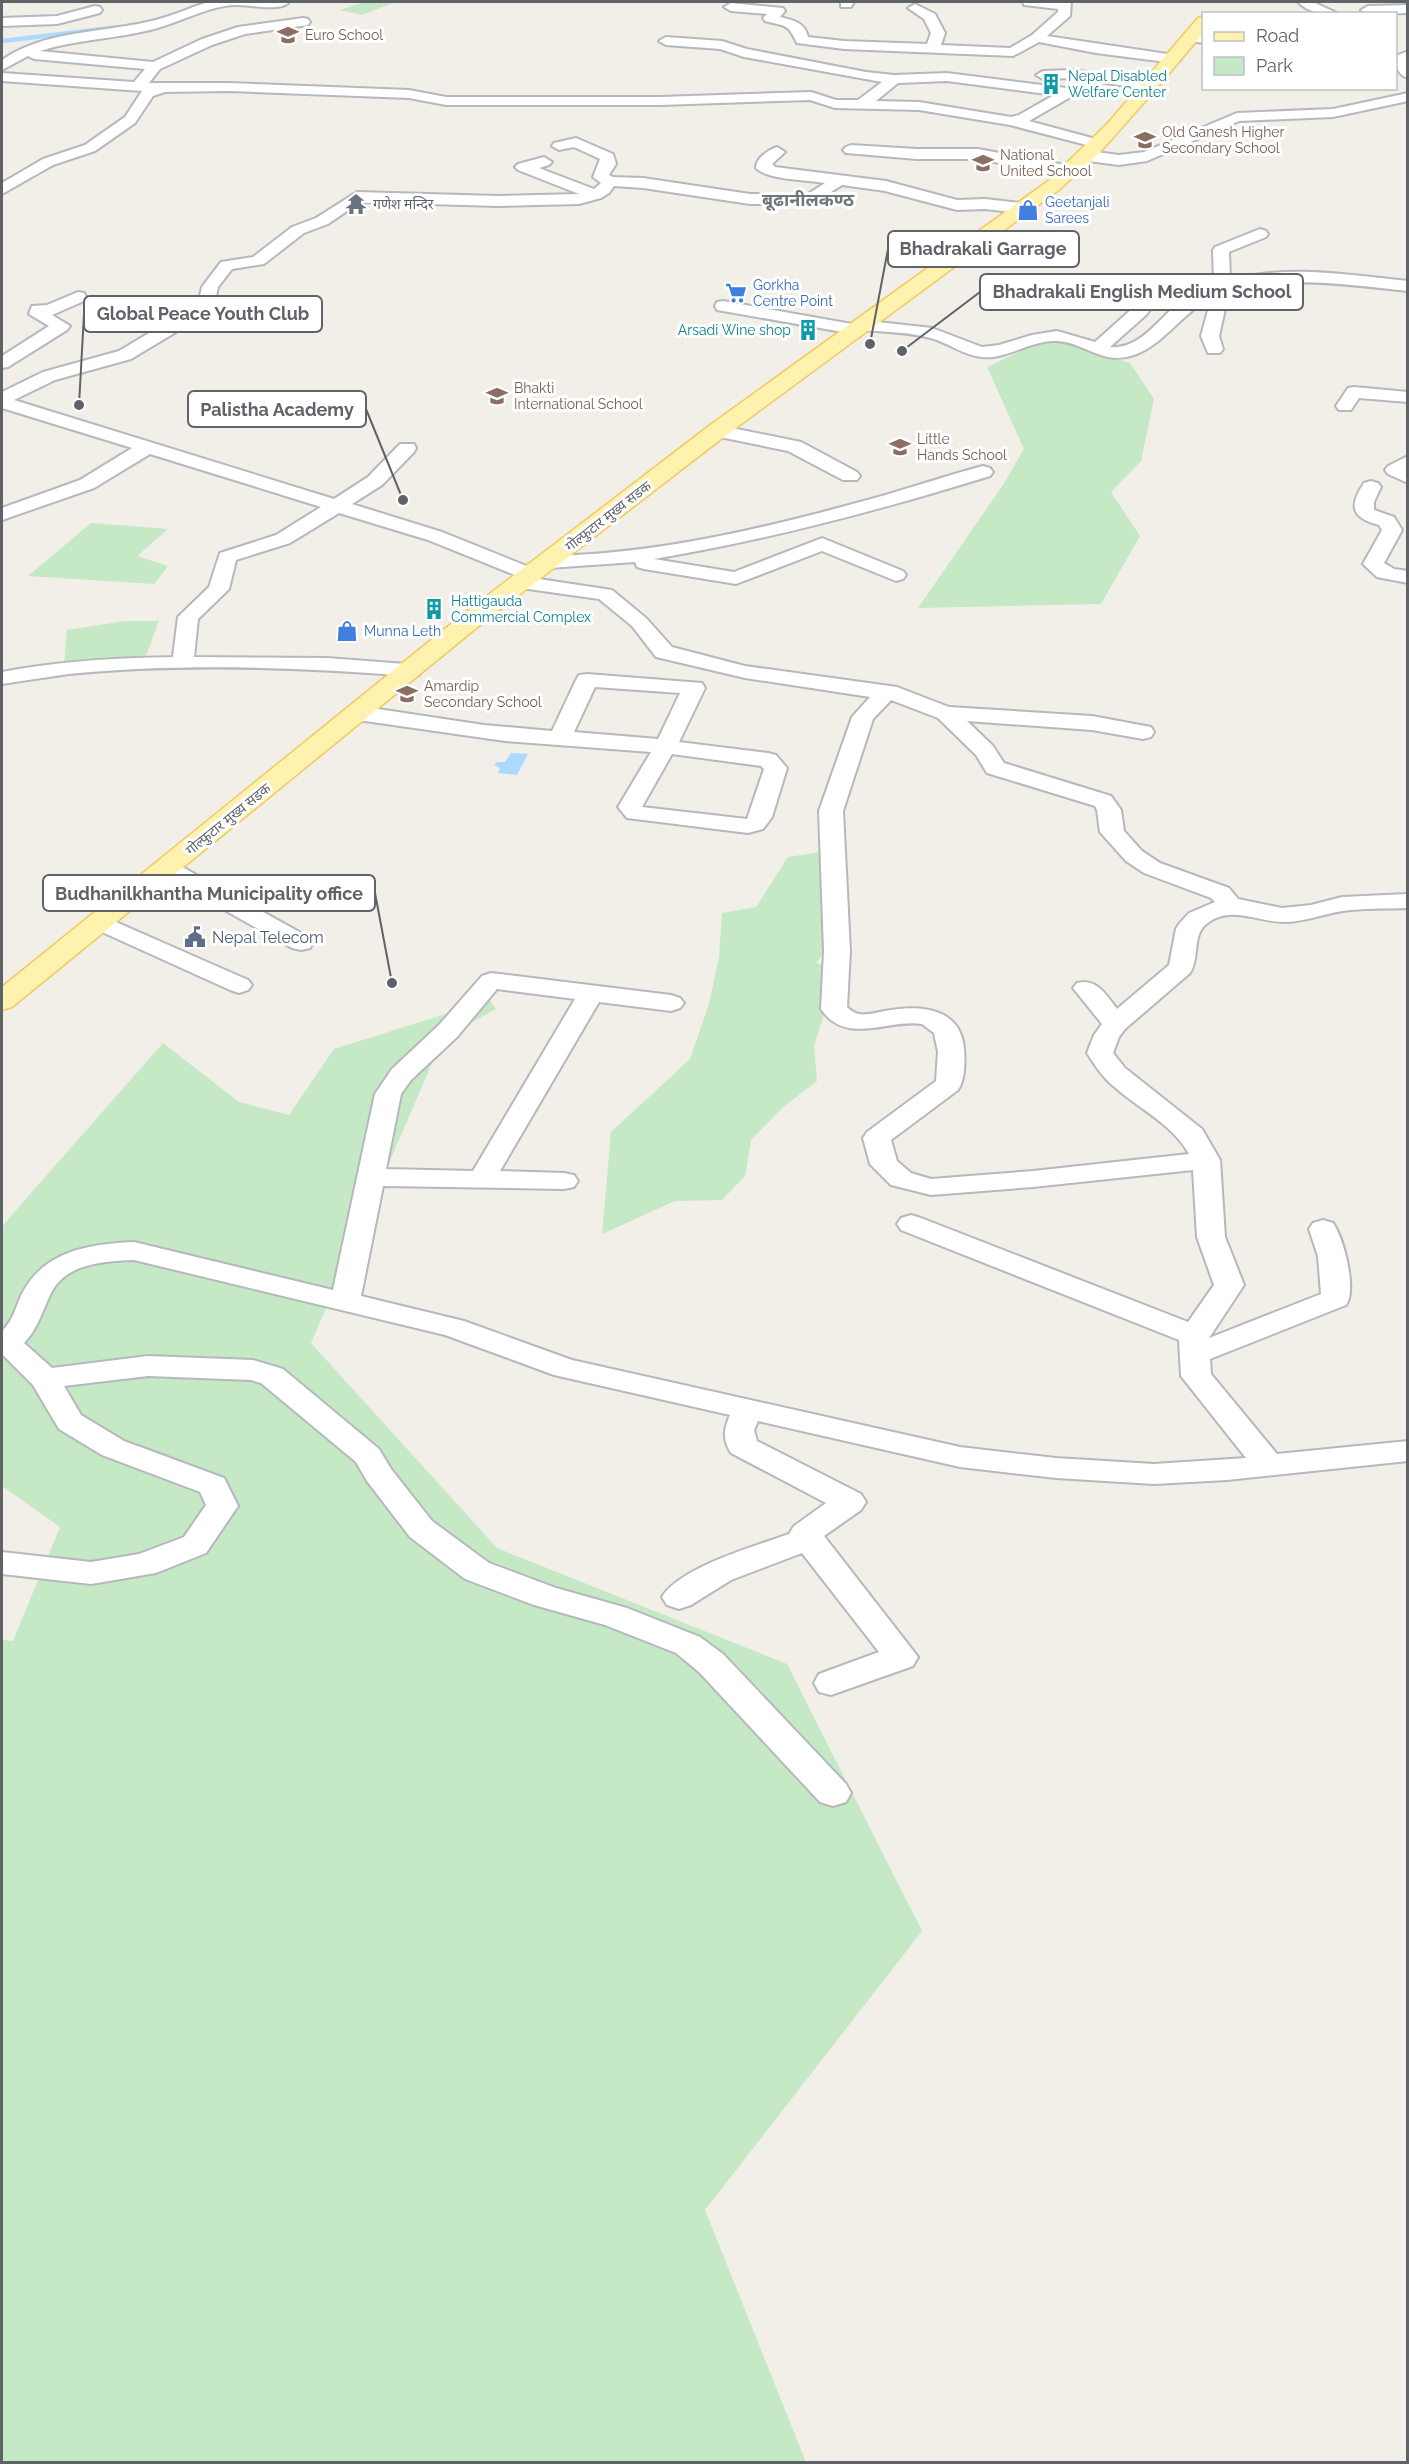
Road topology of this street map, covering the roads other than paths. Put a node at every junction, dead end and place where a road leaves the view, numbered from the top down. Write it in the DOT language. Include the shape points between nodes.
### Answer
graph roads {
  1 [pos="230,2"];
  2 [pos="240,2"];
  3 [pos="1029,2"];
  4 [pos="1305,2"];
  5 [pos="281,3"];
  6 [pos="1065,4"];
  7 [pos="731,7"];
  8 [pos="915,8"];
  9 [pos="1407,9"];
  10 [pos="1368,10"];
  11 [pos="1327,12"];
  12 [pos="2,22"];
  13 [pos="303,22"];
  14 [pos="147,25"];
  15 [pos="1202,26"];
  16 [pos="1037,38"];
  17 [pos="666,41"];
  18 [pos="933,48"];
  19 [pos="2,51"];
  20 [pos="19,54"];
  21 [pos="1407,56"];
  22 [pos="1174,59"];
  23 [pos="2,66"];
  24 [pos="155,66"];
  25 [pos="951,66"];
  26 [pos="989,67"];
  27 [pos="1029,72"];
  28 [pos="1407,74"];
  29 [pos="2,77"];
  30 [pos="894,79"];
  31 [pos="1407,79"];
  32 [pos="139,85"];
  33 [pos="1151,86"];
  34 [pos="164,88"];
  35 [pos="1405,98"];
  36 [pos="859,105"];
  37 [pos="1011,120"];
  38 [pos="559,146"];
  39 [pos="851,150"];
  40 [pos="1093,150"];
  41 [pos="777,152"];
  42 [pos="543,162"];
  43 [pos="1070,171"];
  44 [pos="839,180"];
  45 [pos="610,181"];
  46 [pos="2,189"];
  47 [pos="595,195"];
  48 [pos="1021,208"];
  49 [pos="1260,234"];
  50 [pos="1407,286"];
  51 [pos="1222,287"];
  52 [pos="1159,288"];
  53 [pos="78,297"];
  54 [pos="723,306"];
  55 [pos="857,327"];
  56 [pos="1214,349"];
  57 [pos="1097,350"];
  58 [pos="2,363"];
  59 [pos="1407,398"];
  60 [pos="4,404"];
  61 [pos="1345,405"];
  62 [pos="717,431"];
  63 [pos="149,446"];
  64 [pos="407,448"];
  65 [pos="1407,462"];
  66 [pos="983,472"];
  67 [pos="850,476"];
  68 [pos="1407,477"];
  69 [pos="1371,487"];
  70 [pos="339,506"];
  71 [pos="2,514"];
  72 [pos="615,559"];
  73 [pos="534,574"];
  74 [pos="896,575"];
  75 [pos="1407,577"];
  76 [pos="183,663"];
  77 [pos="411,670"];
  78 [pos="2,678"];
  79 [pos="885,693"];
  80 [pos="358,713"];
  81 [pos="946,713"];
  82 [pos="1143,732"];
  83 [pos="560,739"];
  84 [pos="665,747"];
  85 [pos="167,868"];
  86 [pos="1407,901"];
  87 [pos="1230,905"];
  88 [pos="100,922"];
  89 [pos="301,944"];
  90 [pos="239,985"];
  91 [pos="1086,988"];
  92 [pos="590,995"];
  93 [pos="2,1001"];
  94 [pos="671,1003"];
  95 [pos="1116,1024"];
  96 [pos="1206,1160"];
  97 [pos="371,1177"];
  98 [pos="482,1179"];
  99 [pos="564,1181"];
  100 [pos="911,1224"];
  101 [pos="1323,1229"];
  102 [pos="345,1302"];
  103 [pos="4,1342"];
  104 [pos="1194,1345"];
  105 [pos="45,1379"];
  106 [pos="748,1409"];
  107 [pos="1406,1454"];
  108 [pos="1269,1464"];
  109 [pos="808,1539"];
  110 [pos="2,1563"];
  111 [pos="679,1597"];
  112 [pos="831,1683"];
  113 [pos="833,1793"];
  1 -- 14 [label="street"];
  2 -- 5 [label="street"];
  3 -- 6 [label="street"];
  4 -- 11 [label="street"];
  6 -- 16 [label="street" via="1065,13"];
  7 -- 18 [label="street" via="778,11 770,18 800,30 802,40"];
  8 -- 18 [label="street" via="930,17 938,33"];
  9 -- 10 [label="street"];
  12 -- 14 [label="street" via="57,20 106,11"];
  13 -- 24 [label="street" via="243,30"];
  14 -- 20 [label="street" via="55,42"];
  15 -- 22 [label="main road, गोल्फुटार मुख्य सडक"];
  16 -- 18 [label="street" via="1013,52"];
  16 -- 22 [label="street"];
  17 -- 30 [label="street" via="722,45 744,53"];
  19 -- 20 [label="street"];
  20 -- 23 [label="street"];
  20 -- 24 [label="street"];
  21 -- 28 [label="street" via="1400,59"];
  22 -- 33 [label="main road, गोल्फुटार मुख्य सडक"];
  24 -- 32 [label="street"];
  25 -- 26 [label="street"];
  27 -- 33 [label="street" via="1046,76 1074,74"];
  29 -- 32 [label="street"];
  30 -- 36 [label="street"];
  30 -- 37 [label="street" via="947,77 1069,92 1023,119"];
  31 -- 35 [label="street"];
  32 -- 34 [label="street"];
  33 -- 40 [label="main road, गोल्फुटार मुख्य सडक"];
  34 -- 36 [label="street" via="409,94 446,101 811,96 835,104"];
  34 -- 46 [label="street" via="148,93 130,120 90,148 48,162"];
  35 -- 40 [label="street" via="1333,112 1237,117 1147,156 1119,160"];
  36 -- 37 [label="street" via="919,106"];
  37 -- 40 [label="street"];
  38 -- 45 [label="street" via="576,142 608,157 601,177"];
  39 -- 43 [label="street" via="978,154"];
  40 -- 43 [label="main road, गोल्फुटार मुख्य सडक"];
  41 -- 44 [label="street" via="764,163 764,168"];
  42 -- 47 [label="street" via="523,167"];
  43 -- 48 [label="main road, गोल्फुटार मुख्य सडक"];
  44 -- 45 [label="street" via="812,199 750,198"];
  44 -- 48 [label="street" via="886,186 957,205"];
  45 -- 47 [label="street"];
  47 -- 60 [label="street" via="579,199 498,201 357,197 322,222 298,230 258,261 227,265 210,287 207,301 195,313 124,355 49,376"];
  48 -- 55 [label="main road, गोल्फुटार मुख्य सडक"];
  49 -- 51 [label="street" via="1221,250"];
  50 -- 51 [label="street" via="1269,276"];
  51 -- 56 [label="street" via="1210,336"];
  51 -- 57 [label="street" via="1181,307 1139,347 1128,352"];
  52 -- 57 [label="street"];
  53 -- 58 [label="street" via="50,310 38,310 38,314 62,327"];
  54 -- 55 [label="street"];
  55 -- 57 [label="street" via="932,333 982,352 1045,336 1060,336"];
  55 -- 62 [label="main road, गोल्फुटार मुख्य सडक"];
  59 -- 61 [label="street" via="1354,392"];
  60 -- 63 [label="street"];
  62 -- 67 [label="street" via="794,446"];
  62 -- 73 [label="main road, गोल्फुटार मुख्य सडक"];
  63 -- 70 [label="street"];
  63 -- 71 [label="street" via="87,484"];
  64 -- 70 [label="street" via="375,481"];
  65 -- 68 [label="street" via="1395,470"];
  66 -- 72 [label="street" via="894,500 764,532"];
  69 -- 75 [label="street" via="1363,511 1387,521 1392,530 1373,564 1388,574"];
  70 -- 73 [label="street" via="435,536"];
  70 -- 76 [label="street" via="283,538 227,557 219,588 188,617"];
  72 -- 73 [label="street"];
  72 -- 74 [label="street" via="736,578 822,544"];
  73 -- 77 [label="main road, गोल्फुटार मुख्य सडक"];
  73 -- 79 [label="street" via="605,594 639,622 663,652 745,672"];
  76 -- 77 [label="street" via="281,662"];
  76 -- 78 [label="street" via="42,670"];
  77 -- 80 [label="main road, गोल्फुटार मुख्य सडक"];
  79 -- 81 [label="street"];
  79 -- 96 [label="street" via="863,717 831,811 837,951 834,1009 843,1018 861,1023 915,1014 929,1017 947,1033 951,1048 948,1084 877,1138 884,1164 901,1179 930,1187"];
  80 -- 83 [label="street"];
  80 -- 85 [label="main road, गोल्फुटार मुख्य सडक"];
  81 -- 82 [label="street" via="1092,723"];
  81 -- 87 [label="street" via="985,751 995,768 1103,801 1109,810 1112,832 1134,856 1152,868 1220,893"];
  83 -- 84 [label="street"];
  83 -- 84 [label="street" via="587,680 694,688"];
  84 -- 84 [label="street" via="768,760 774,764 776,768 755,824 635,813 630,807"];
  85 -- 88 [label="main road, गोल्फुटार मुख्य सडक"];
  85 -- 89 [label="street"];
  86 -- 87 [label="street" via="1342,904 1282,915"];
  87 -- 95 [label="street" via="1198,918 1188,929 1181,968"];
  88 -- 90 [label="street"];
  88 -- 93 [label="main road, गोल्फुटार मुख्य सडक"];
  91 -- 95 [label="street"];
  92 -- 94 [label="street"];
  92 -- 97 [label="street" via="490,981 448,1031 401,1075 388,1094"];
  92 -- 98 [label="street"];
  95 -- 96 [label="street" via="1100,1053 1116,1074 1192,1135"];
  96 -- 104 [label="street" via="1211,1237 1229,1285"];
  97 -- 98 [label="street"];
  97 -- 102 [label="street"];
  98 -- 99 [label="street"];
  100 -- 104 [label="street"];
  101 -- 104 [label="street" via="1332,1256 1336,1299"];
  102 -- 103 [label="street" via="134,1251 113,1251 68,1263 51,1273 38,1290 17,1335"];
  102 -- 106 [label="street" via="454,1328 565,1368"];
  103 -- 105 [label="street"];
  104 -- 108 [label="street" via="1196,1376"];
  105 -- 110 [label="street" via="70,1422 113,1448 213,1485 222,1506 195,1545 144,1565 91,1573"];
  105 -- 113 [label="street" via="157,1366 253,1370 272,1376 368,1456 421,1529 477,1571 546,1597 615,1616 688,1645 711,1663"];
  106 -- 108 [label="street" via="960,1457 1056,1468 1154,1474"];
  106 -- 109 [label="street" via="739,1430 742,1446 850,1502 805,1534"];
  107 -- 108 [label="street"];
  109 -- 111 [label="street" via="719,1572"];
  109 -- 112 [label="street" via="901,1657"];
}
